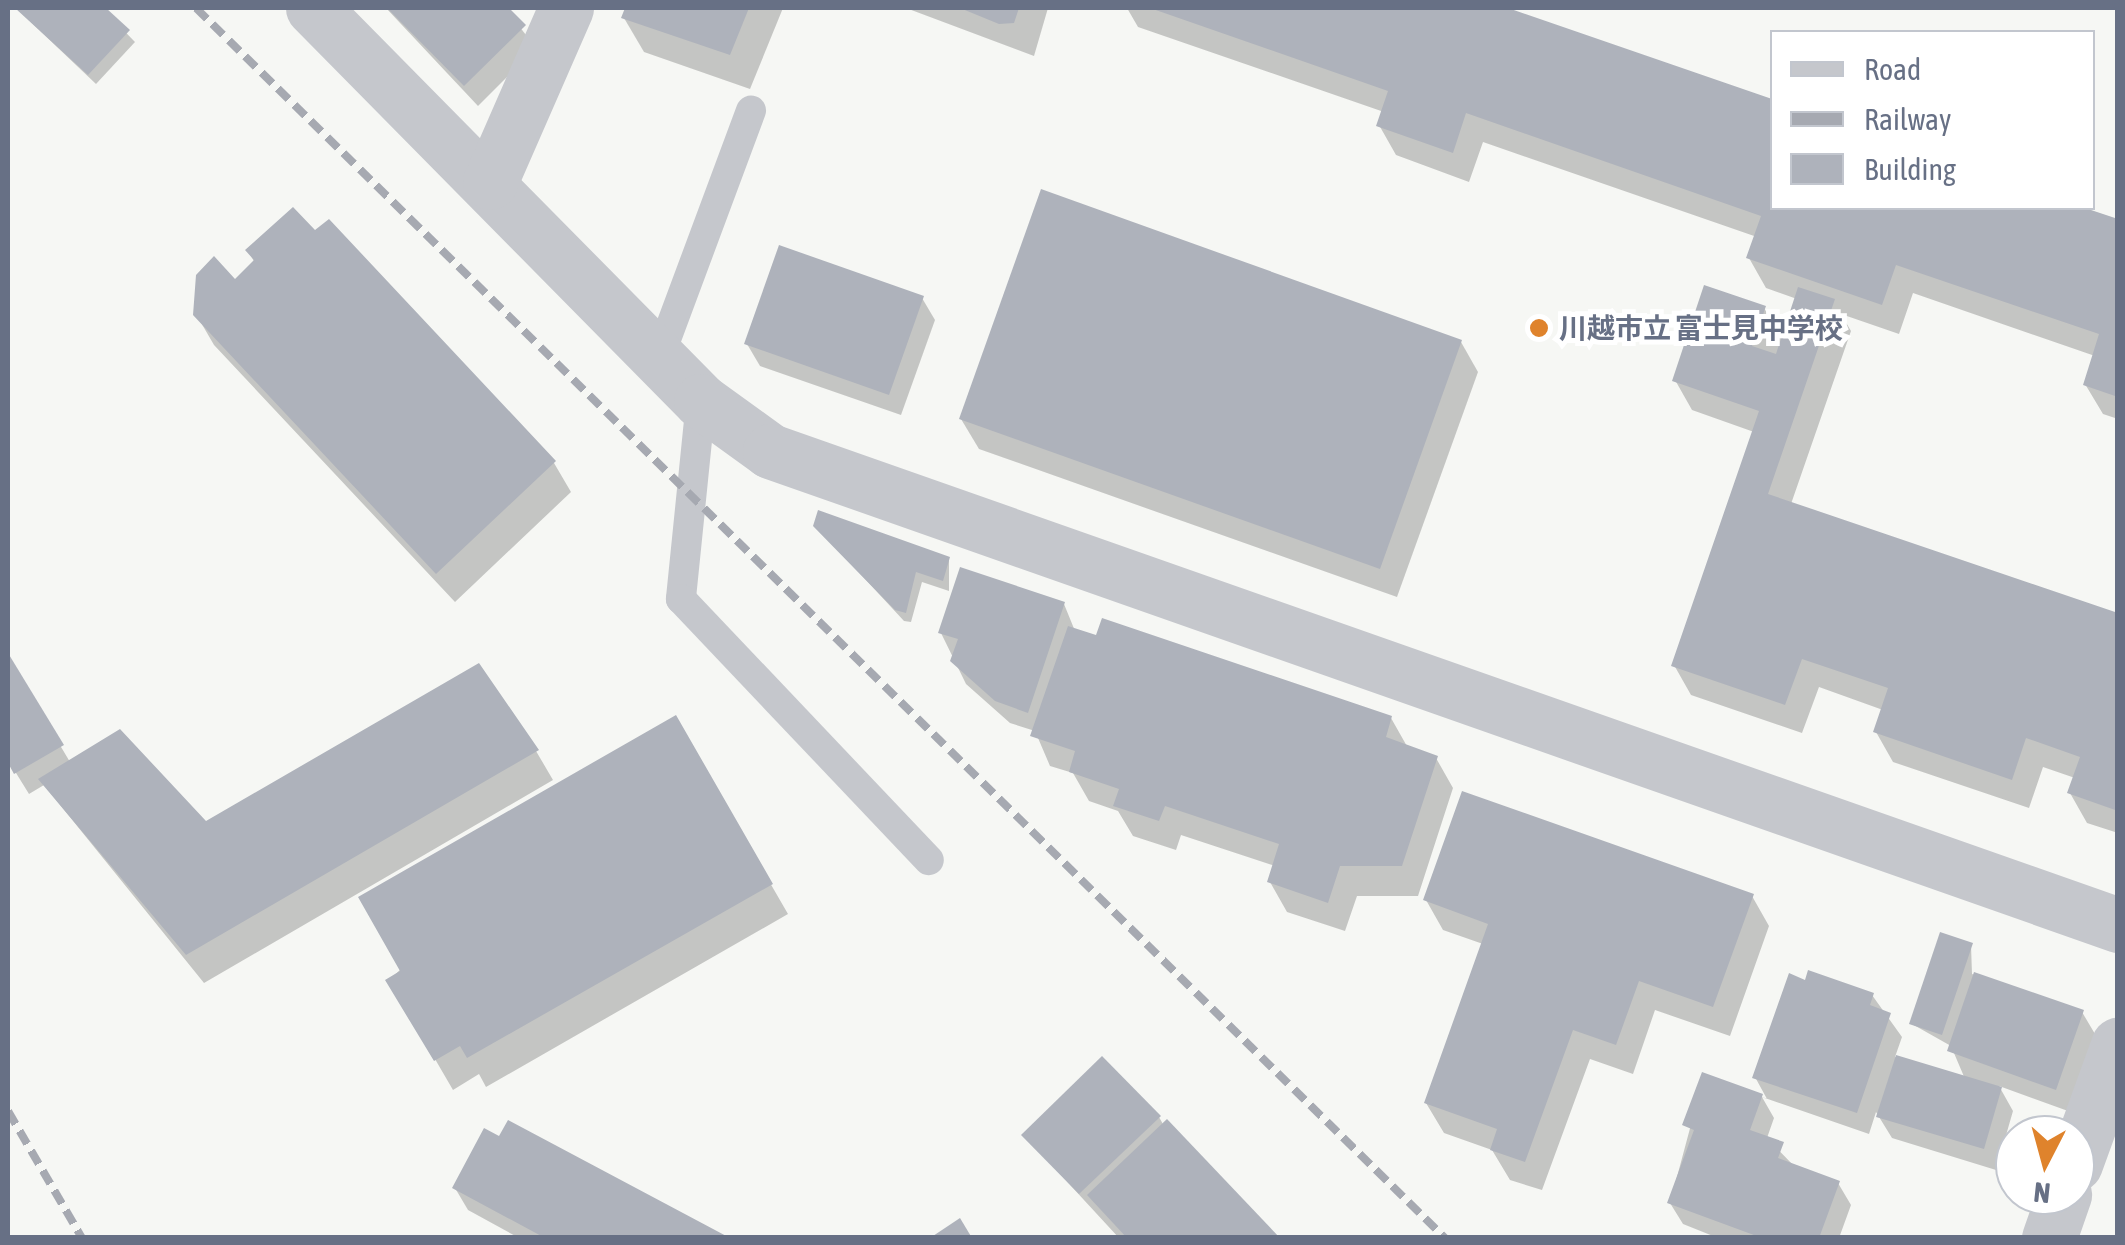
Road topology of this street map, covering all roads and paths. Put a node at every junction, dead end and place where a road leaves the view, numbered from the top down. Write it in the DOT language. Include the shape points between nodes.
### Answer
graph roads {
  1 [pos="313,8"];
  2 [pos="566,8"];
  3 [pos="751,111"];
  4 [pos="490,182"];
  5 [pos="659,358"];
  6 [pos="701,401"];
  7 [pos="929,860"];
  8 [pos="2118,925"];
  9 [pos="2118,1045"];
  10 [pos="2093,1115"];
  1 -- 4 [label="street"];
  2 -- 4 [label="street"];
  3 -- 5 [label="lane"];
  4 -- 5 [label="street"];
  5 -- 6 [label="street"];
  6 -- 7 [label="lane" via="681,599"];
  6 -- 8 [label="street" via="770,451"];
  9 -- 10 [label="street"];
}
